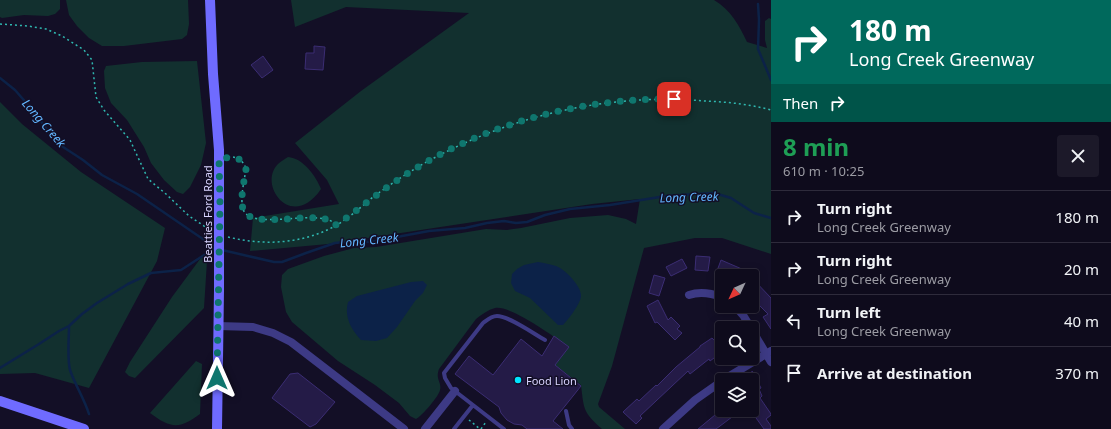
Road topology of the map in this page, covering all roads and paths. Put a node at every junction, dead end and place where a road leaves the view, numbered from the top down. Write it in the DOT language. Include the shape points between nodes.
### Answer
graph roads {
  1 [pos="210,0"];
  2 [pos="0,24"];
  3 [pos="771,110"];
  4 [pos="219,159"];
  5 [pos="336,225"];
  6 [pos="211,231"];
  7 [pos="226,236"];
  8 [pos="715,294"];
  9 [pos="689,295"];
  10 [pos="218,326"];
  11 [pos="545,340"];
  12 [pos="759,340"];
  13 [pos="769,353"];
  14 [pos="771,362"];
  15 [pos="735,373"];
  16 [pos="715,386"];
  17 [pos="455,391"];
  18 [pos="0,401"];
  19 [pos="473,405"];
  20 [pos="566,411"];
  21 [pos="468,420"];
  22 [pos="84,429"];
  23 [pos="217,429"];
  24 [pos="404,429"];
  25 [pos="425,429"];
  26 [pos="454,429"];
  27 [pos="480,429"];
  28 [pos="504,429"];
  29 [pos="572,429"];
  30 [pos="663,429"];
  1 -- 4 [label="main road, Beatties Ford Road"];
  2 -- 6 [label="path" via="46,29 84,50 92,60 96,97 130,140 148,179 189,216"];
  3 -- 5 [label="path" via="727,102 654,99 600,103 551,113 512,124 432,158"];
  4 -- 5 [label="path" via="237,158 245,166 242,205 251,217 267,220 321,218 330,219"];
  4 -- 10 [label="main road, Beatties Ford Road, bridge"];
  5 -- 7 [label="path" via="312,236 289,242 257,242"];
  8 -- 9 [label="street" via="701,292"];
  10 -- 23 [label="main road, Beatties Ford Road"];
  10 -- 24 [label="street" via="253,327 274,333 291,342"];
  11 -- 17 [label="lane" via="506,318 489,318 444,373 447,384"];
  12 -- 13 [label="street"];
  13 -- 14 [label="street"];
  13 -- 15 [label="street"];
  16 -- 30 [label="street"];
  17 -- 19 [label="lane"];
  17 -- 25 [label="street"];
  18 -- 22 [label="main road"];
  19 -- 26 [label="lane"];
  19 -- 28 [label="lane"];
  20 -- 29 [label="lane"];
  21 -- 27 [label="path"];
}
